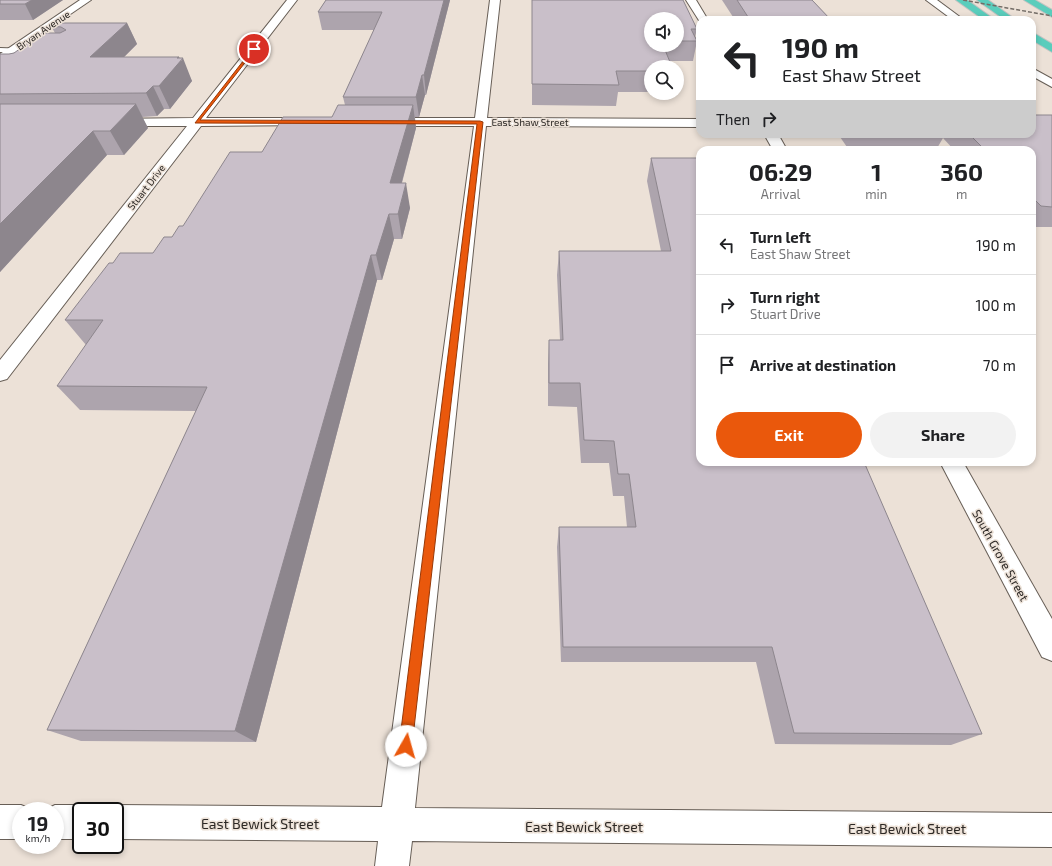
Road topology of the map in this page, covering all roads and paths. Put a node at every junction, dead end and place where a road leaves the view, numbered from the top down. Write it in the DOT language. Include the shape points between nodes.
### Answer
graph roads {
  1 [pos="86,0"];
  2 [pos="292,0"];
  3 [pos="495,0"];
  4 [pos="691,0"];
  5 [pos="931,0"];
  6 [pos="961,0"];
  7 [pos="982,0"];
  8 [pos="1029,0"];
  9 [pos="1052,14"];
  10 [pos="701,16"];
  11 [pos="954,16"];
  12 [pos="984,16"];
  13 [pos="1005,16"];
  14 [pos="1036,38"];
  15 [pos="1052,49"];
  16 [pos="0,50"];
  17 [pos="13,50"];
  18 [pos="35,51"];
  19 [pos="1039,54"];
  20 [pos="0,59"];
  21 [pos="1052,59"];
  22 [pos="1036,74"];
  23 [pos="1052,84"];
  24 [pos="102,122"];
  25 [pos="196,122"];
  26 [pos="322,122"];
  27 [pos="370,122"];
  28 [pos="480,122"];
  29 [pos="696,123"];
  30 [pos="0,374"];
  31 [pos="953,466"];
  32 [pos="1052,647"];
  33 [pos="0,822"];
  34 [pos="12,822"];
  35 [pos="124,822"];
  36 [pos="397,824"];
  37 [pos="1052,830"];
  38 [pos="392,866"];
  1 -- 17 [label="street, Bryan Avenue"];
  2 -- 25 [label="street, Stuart Drive"];
  3 -- 28 [label="street"];
  4 -- 10 [label="street"];
  5 -- 11 [label="street"];
  6 -- 12 [label="highway"];
  7 -- 13 [label="highway"];
  8 -- 9 [label="highway"];
  14 -- 15 [label="highway"];
  16 -- 17 [label="lane"];
  17 -- 18 [label="lane"];
  17 -- 20 [label="street, Bryan Avenue"];
  19 -- 21 [label="highway"];
  22 -- 23 [label="street"];
  24 -- 25 [label="street"];
  25 -- 26 [label="street"];
  25 -- 30 [label="street, Stuart Drive"];
  27 -- 28 [label="street, East Shaw Street"];
  28 -- 29 [label="street, East Shaw Street"];
  28 -- 36 [label="street"];
  31 -- 32 [label="street, South Grove Street"];
  33 -- 34 [label="street"];
  35 -- 36 [label="street, East Bewick Street"];
  36 -- 37 [label="street, East Bewick Street"];
  36 -- 38 [label="street"];
}
